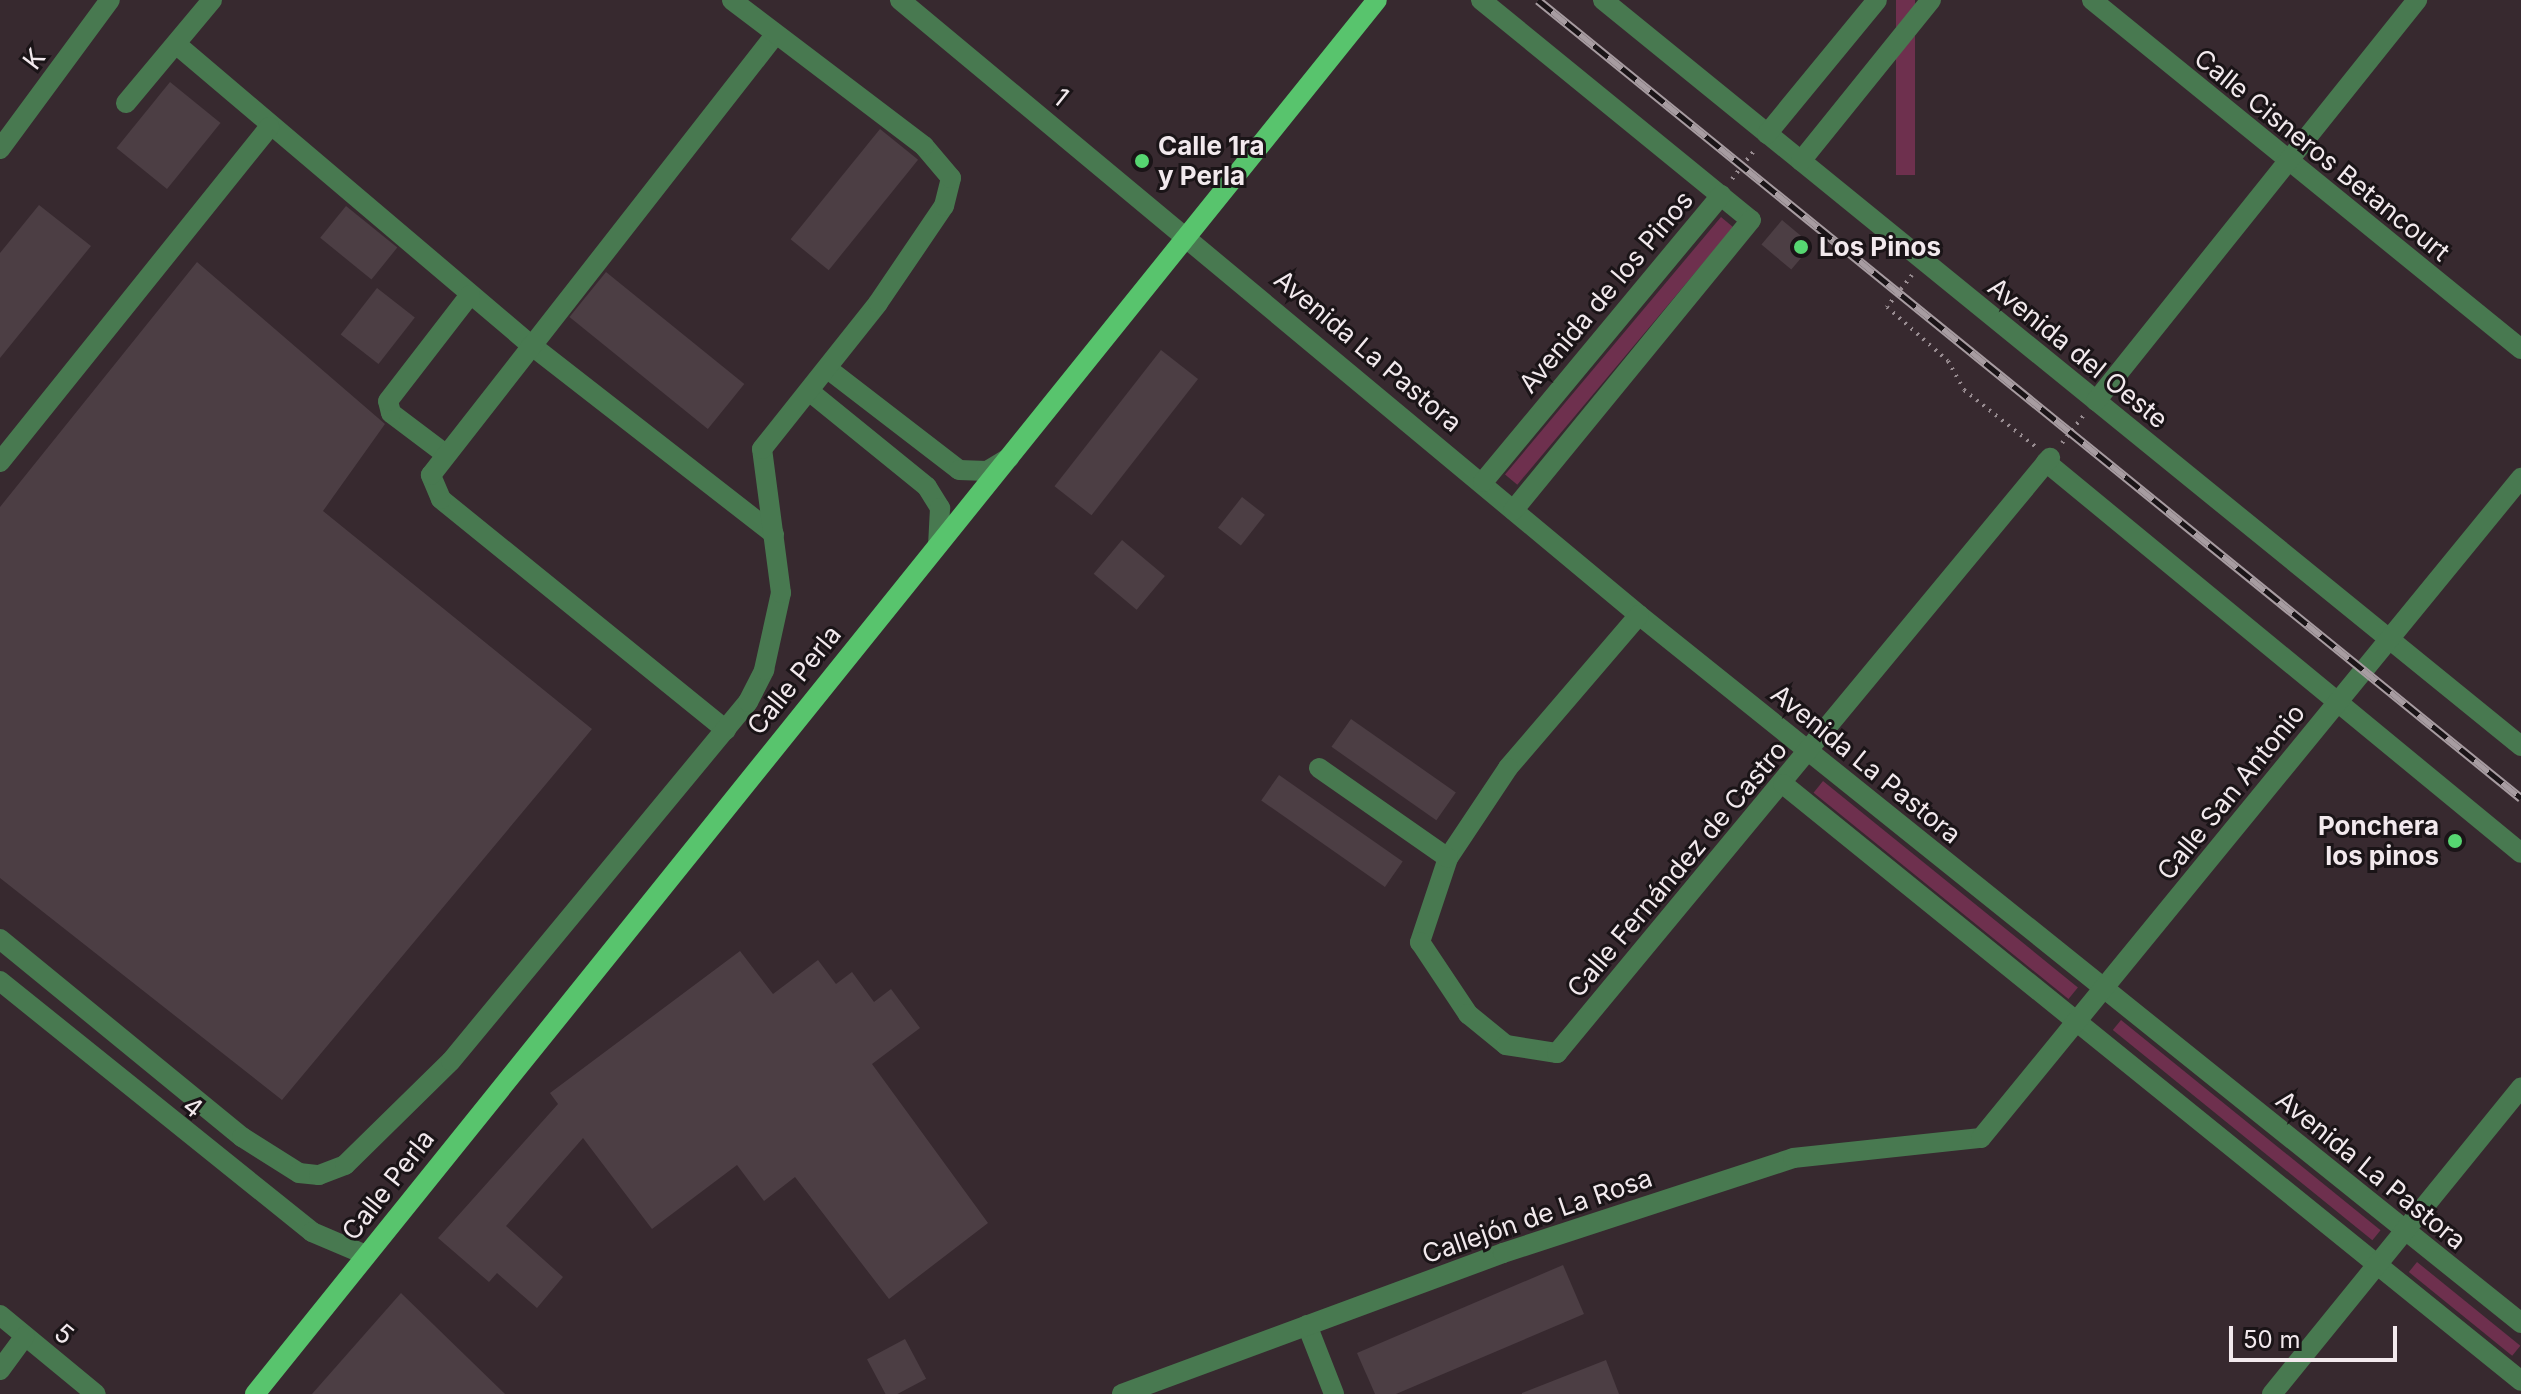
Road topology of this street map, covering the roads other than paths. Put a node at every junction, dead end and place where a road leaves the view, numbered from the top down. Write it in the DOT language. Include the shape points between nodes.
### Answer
graph roads {
  1 [pos="110,0"];
  2 [pos="212,0"];
  3 [pos="732,0"];
  4 [pos="900,0"];
  5 [pos="1377,0"];
  6 [pos="1481,0"];
  7 [pos="1603,0"];
  8 [pos="1877,0"];
  9 [pos="1931,0"];
  10 [pos="2092,0"];
  11 [pos="2417,0"];
  12 [pos="775,35"];
  13 [pos="176,44"];
  14 [pos="126,103"];
  15 [pos="269,127"];
  16 [pos="1767,134"];
  17 [pos="0,149"];
  18 [pos="1801,161"];
  19 [pos="2288,162"];
  20 [pos="1721,195"];
  21 [pos="1189,233"];
  22 [pos="470,295"];
  23 [pos="531,345"];
  24 [pos="2521,349"];
  25 [pos="828,369"];
  26 [pos="809,391"];
  27 [pos="2096,401"];
  28 [pos="444,453"];
  29 [pos="1012,456"];
  30 [pos="0,462"];
  31 [pos="2521,478"];
  32 [pos="1483,482"];
  33 [pos="1514,510"];
  34 [pos="774,534"];
  35 [pos="938,543"];
  36 [pos="1639,615"];
  37 [pos="2389,639"];
  38 [pos="2337,704"];
  39 [pos="726,730"];
  40 [pos="2521,746"];
  41 [pos="1809,752"];
  42 [pos="1319,768"];
  43 [pos="1783,784"];
  44 [pos="2521,853"];
  45 [pos="1448,858"];
  46 [pos="0,939"];
  47 [pos="0,981"];
  48 [pos="2104,988"];
  49 [pos="2076,1021"];
  50 [pos="2521,1088"];
  51 [pos="1981,1138"];
  52 [pos="2405,1230"];
  53 [pos="366,1255"];
  54 [pos="2377,1265"];
  55 [pos="0,1315"];
  56 [pos="2521,1323"];
  57 [pos="1307,1325"];
  58 [pos="25,1336"];
  59 [pos="0,1370"];
  60 [pos="2521,1381"];
  61 [pos="96,1394"];
  62 [pos="255,1394"];
  63 [pos="1122,1394"];
  64 [pos="1334,1394"];
  65 [pos="2272,1394"];
  1 -- 17 [label="street, K"];
  2 -- 13 [label="street"];
  3 -- 12 [label="street"];
  4 -- 21 [label="street, 1"];
  5 -- 21 [label="main road, Calle Perla"];
  6 -- 20 [label="street"];
  7 -- 16 [label="street, Avenida del Oeste"];
  8 -- 16 [label="street"];
  9 -- 18 [label="street"];
  10 -- 19 [label="street, Calle Cisneros Betancourt"];
  11 -- 19 [label="street"];
  12 -- 23 [label="street"];
  12 -- 25 [label="street" via="924,146 951,178 944,206"];
  13 -- 14 [label="street"];
  13 -- 15 [label="street"];
  15 -- 22 [label="street"];
  15 -- 30 [label="street"];
  16 -- 18 [label="street, Avenida del Oeste"];
  18 -- 27 [label="street, Avenida del Oeste"];
  19 -- 24 [label="street, Calle Cisneros Betancourt"];
  19 -- 27 [label="street"];
  20 -- 32 [label="street, Avenida de los Pinos"];
  20 -- 33 [label="street" via="1751,220"];
  21 -- 29 [label="main road, Calle Perla"];
  21 -- 32 [label="street, Avenida La Pastora"];
  22 -- 23 [label="street"];
  22 -- 28 [label="street" via="388,401 391,413"];
  23 -- 28 [label="street"];
  23 -- 34 [label="street"];
  25 -- 26 [label="street"];
  25 -- 29 [label="street" via="959,470 987,471"];
  26 -- 34 [label="street" via="762,449"];
  26 -- 35 [label="street" via="927,487 940,508"];
  27 -- 37 [label="street, Avenida del Oeste"];
  28 -- 39 [label="street" via="431,475 441,499"];
  29 -- 35 [label="main road, Calle Perla"];
  31 -- 37 [label="street, Calle San Antonio"];
  32 -- 33 [label="street, Avenida La Pastora"];
  33 -- 36 [label="street, Avenida La Pastora"];
  34 -- 39 [label="street" via="781,593 772,644 748,702"];
  35 -- 53 [label="main road, Calle Perla"];
  36 -- 41 [label="street, Avenida La Pastora"];
  36 -- 45 [label="street" via="1508,768"];
  37 -- 38 [label="street, Calle San Antonio"];
  37 -- 40 [label="street, Avenida del Oeste"];
  38 -- 41 [label="street, Calle Fernández de Castro" via="2048,460"];
  38 -- 44 [label="street"];
  38 -- 48 [label="street, Calle San Antonio"];
  39 -- 46 [label="street" via="451,1061 345,1165 319,1175 299,1173 242,1137"];
  41 -- 43 [label="street, Calle Fernández de Castro"];
  41 -- 48 [label="street, Avenida La Pastora"];
  42 -- 45 [label="street"];
  43 -- 45 [label="street, Calle Fernández de Castro" via="1557,1053 1506,1045 1487,1030 1468,1014 1420,942"];
  43 -- 49 [label="street"];
  47 -- 53 [label="street, 4" via="312,1232"];
  48 -- 49 [label="street, Calle San Antonio"];
  48 -- 52 [label="street, Avenida La Pastora"];
  49 -- 51 [label="street, Calle San Antonio"];
  49 -- 54 [label="street"];
  50 -- 52 [label="street"];
  51 -- 57 [label="street, Callejón de La Rosa" via="1793,1158"];
  52 -- 54 [label="street"];
  52 -- 56 [label="street, Avenida La Pastora"];
  53 -- 62 [label="main road, Calle Perla"];
  54 -- 60 [label="street"];
  54 -- 65 [label="street"];
  55 -- 58 [label="street, 5"];
  57 -- 63 [label="street, Callejón de La Rosa"];
  57 -- 64 [label="street"];
  58 -- 59 [label="street"];
  58 -- 61 [label="street, 5"];
}
